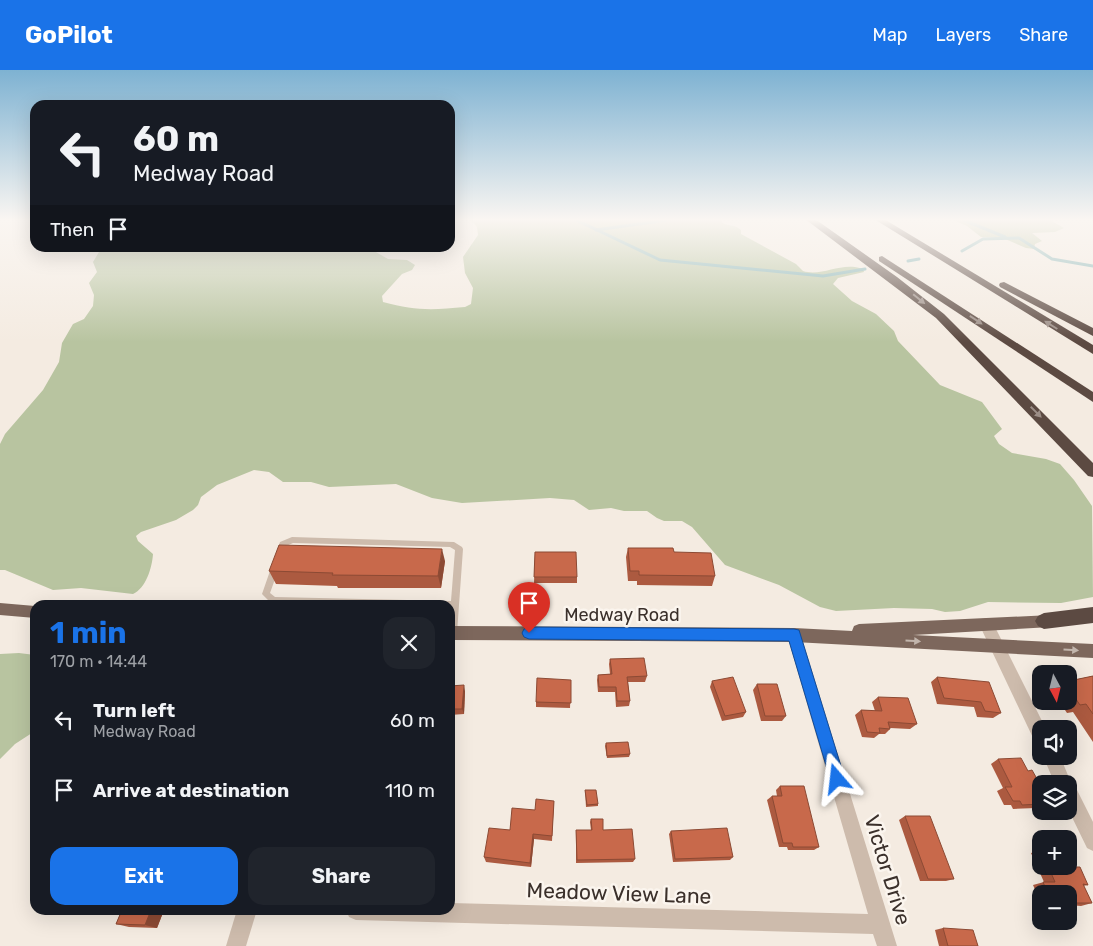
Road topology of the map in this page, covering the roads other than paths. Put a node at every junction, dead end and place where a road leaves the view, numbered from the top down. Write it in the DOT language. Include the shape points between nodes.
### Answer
graph roads {
  1 [pos="866,260"];
  2 [pos="882,260"];
  3 [pos="945,260"];
  4 [pos="958,260"];
  5 [pos="1093,333"];
  6 [pos="1093,350"];
  7 [pos="1093,398"];
  8 [pos="1093,472"];
  9 [pos="270,600"];
  10 [pos="456,604"];
  11 [pos="0,609"];
  12 [pos="455,610"];
  13 [pos="30,612"];
  14 [pos="1093,615"];
  15 [pos="1044,621"];
  16 [pos="1093,622"];
  17 [pos="986,624"];
  18 [pos="455,633"];
  19 [pos="794,635"];
  20 [pos="997,645"];
  21 [pos="1093,651"];
  22 [pos="1033,720"];
  23 [pos="1077,809"];
  24 [pos="1093,842"];
  25 [pos="455,913"];
  26 [pos="245,915"];
  27 [pos="880,924"];
  28 [pos="236,946"];
  29 [pos="887,946"];
  1 -- 8 [label="highway, one-way" via="940,316"];
  2 -- 7 [label="highway, one-way"];
  6 -- 3 [label="highway, one-way"];
  4 -- 5 [label="highway"];
  9 -- 10 [label="lane" via="266,594 283,544 292,540 450,544 460,549"];
  10 -- 12 [label="lane"];
  11 -- 13 [label="main road"];
  14 -- 15 [label="highway"];
  15 -- 16 [label="main road, Medway Road"];
  15 -- 17 [label="main road, Medway Road"];
  17 -- 19 [label="main road, Medway Road"];
  17 -- 20 [label="street"];
  18 -- 19 [label="main road, Medway Road"];
  19 -- 20 [label="main road, Medway Road, one-way"];
  19 -- 27 [label="street, Victor Drive"];
  20 -- 21 [label="main road, Medway Road, one-way"];
  20 -- 22 [label="street"];
  23 -- 24 [label="street"];
  25 -- 27 [label="street, Meadow View Lane"];
  26 -- 28 [label="street"];
  27 -- 29 [label="street, Victor Drive"];
}
